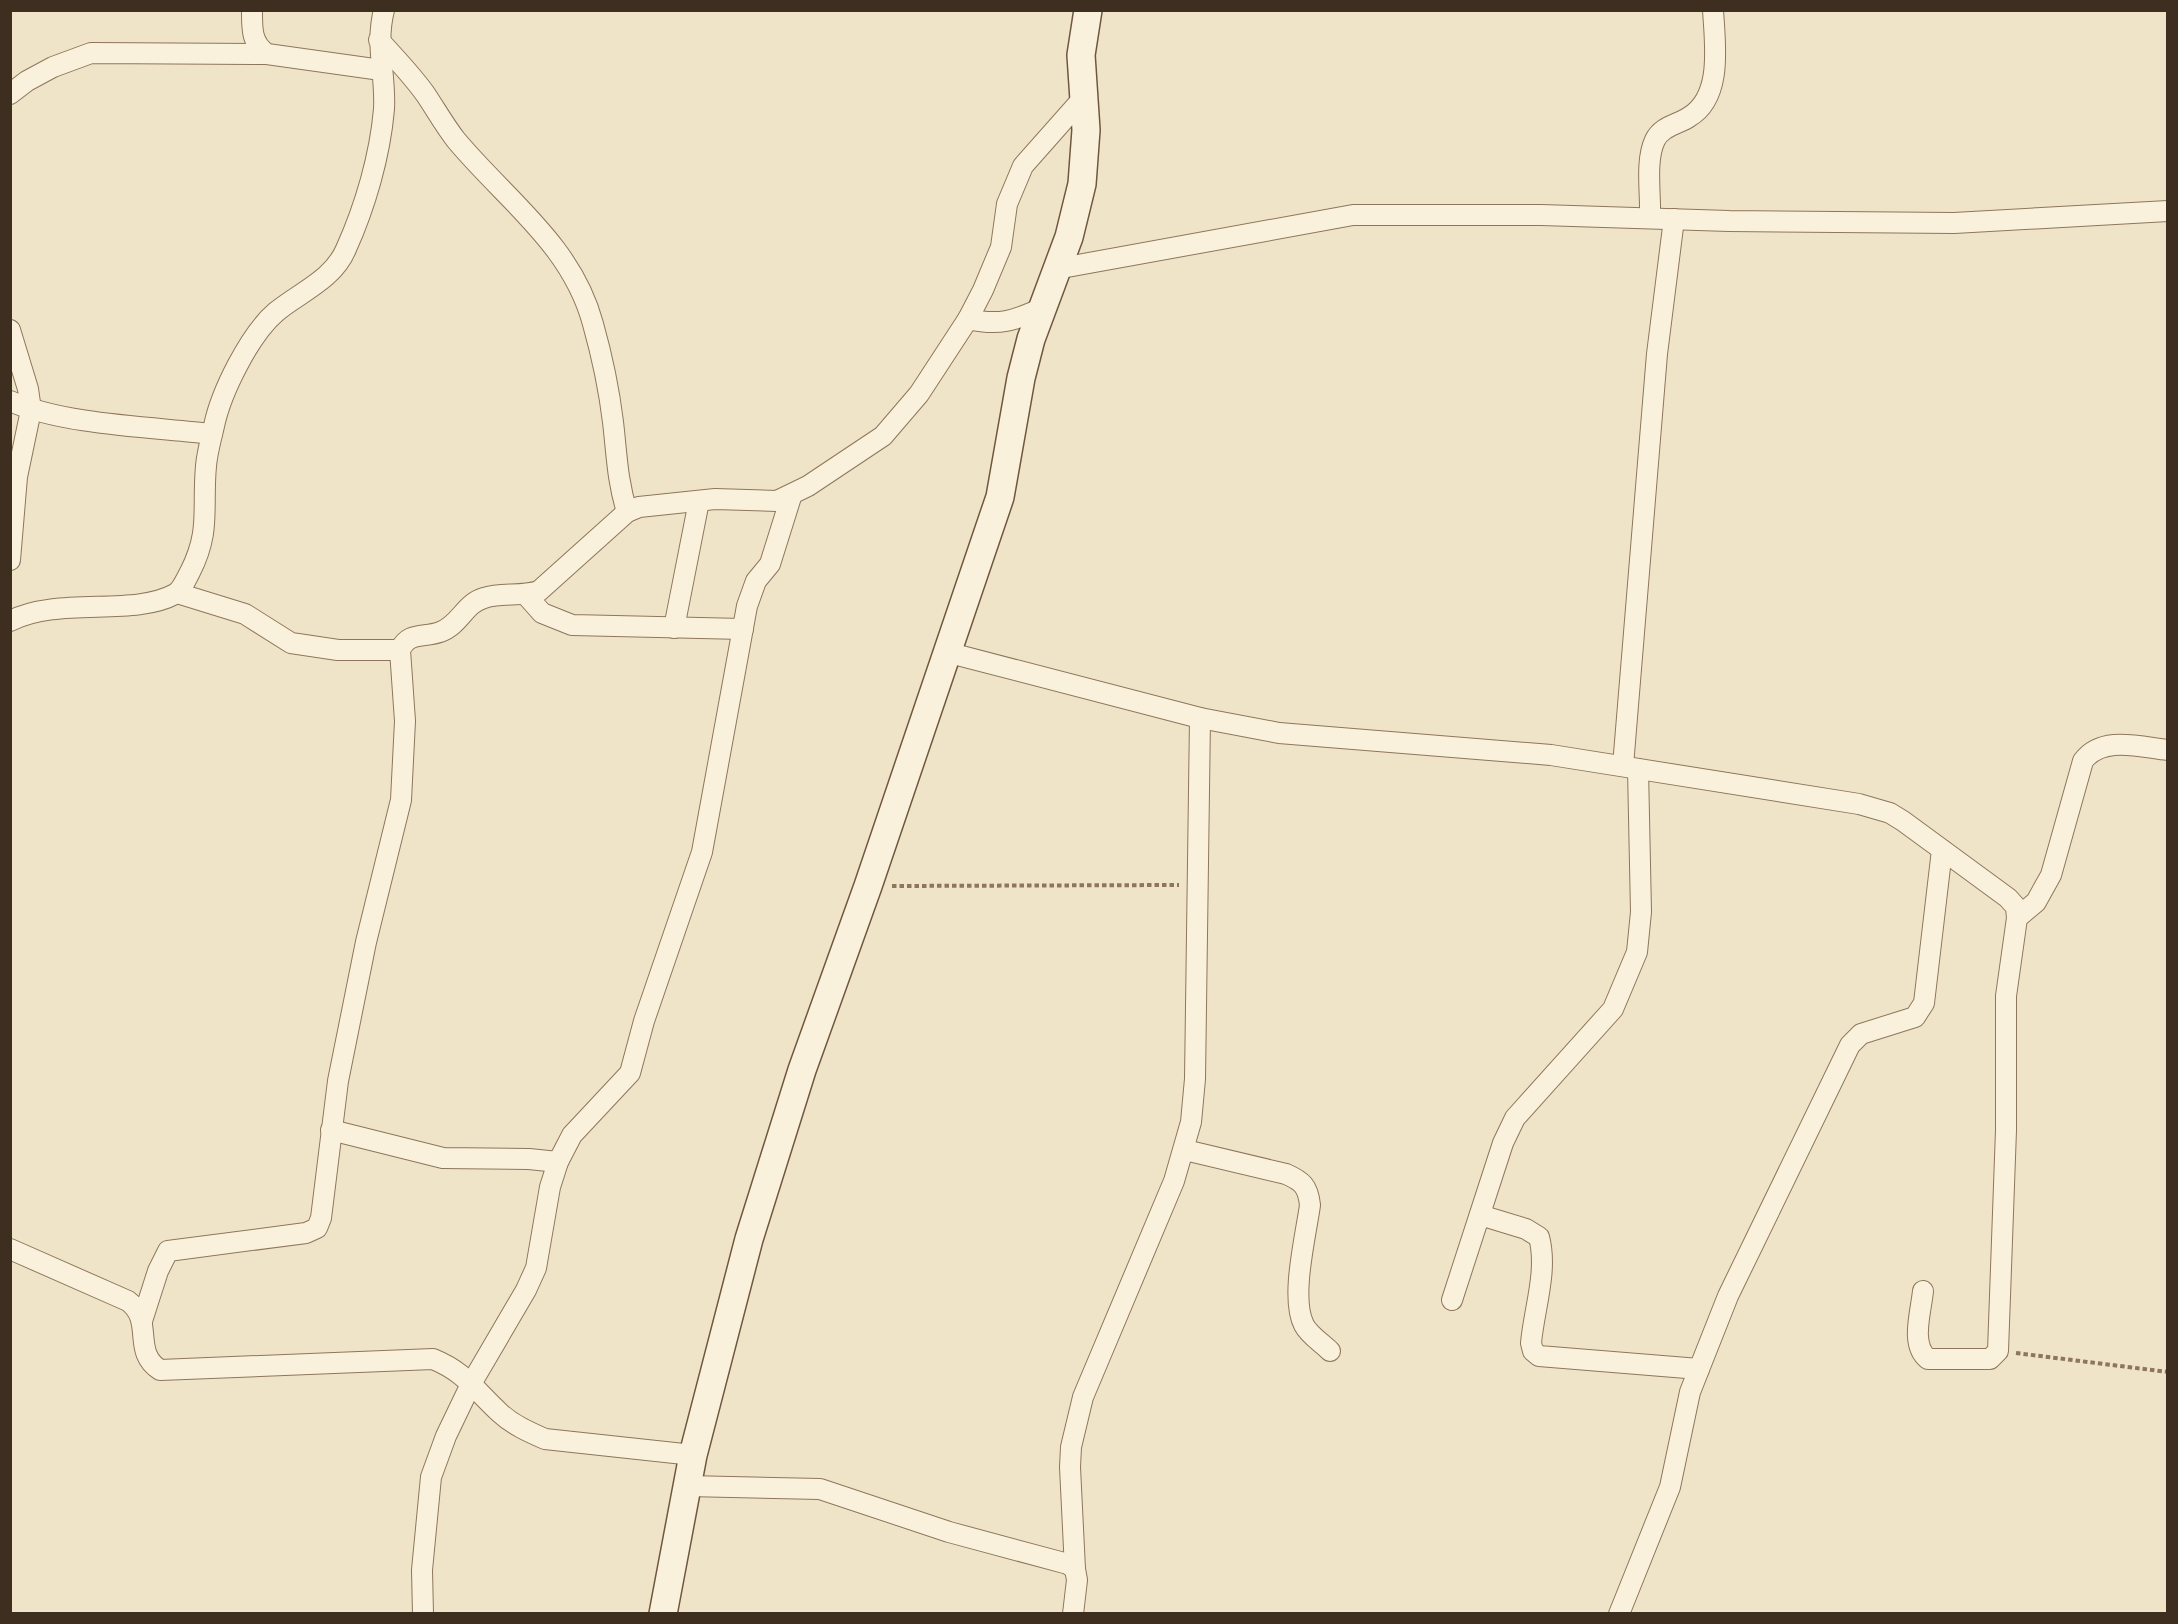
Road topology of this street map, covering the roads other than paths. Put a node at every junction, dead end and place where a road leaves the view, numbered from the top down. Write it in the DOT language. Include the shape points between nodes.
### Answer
graph roads {
  1 [pos="252,10"];
  2 [pos="384,10"];
  3 [pos="1088,10"];
  4 [pos="1713,10"];
  5 [pos="379,40"];
  6 [pos="267,54"];
  7 [pos="381,70"];
  8 [pos="10,94"];
  9 [pos="1084,97"];
  10 [pos="2168,211"];
  11 [pos="1650,218"];
  12 [pos="1674,219"];
  13 [pos="1056,269"];
  14 [pos="1042,308"];
  15 [pos="968,319"];
  16 [pos="10,330"];
  17 [pos="10,401"];
  18 [pos="31,410"];
  19 [pos="212,434"];
  20 [pos="790,497"];
  21 [pos="699,501"];
  22 [pos="627,512"];
  23 [pos="10,560"];
  24 [pos="177,593"];
  25 [pos="526,595"];
  26 [pos="10,621"];
  27 [pos="674,628"];
  28 [pos="743,629"];
  29 [pos="400,650"];
  30 [pos="946,652"];
  31 [pos="1200,718"];
  32 [pos="2168,750"];
  33 [pos="1630,768"];
  34 [pos="1942,850"];
  35 [pos="2017,918"];
  36 [pos="331,1130"];
  37 [pos="1185,1150"];
  38 [pos="558,1162"];
  39 [pos="1479,1215"];
  40 [pos="10,1249"];
  41 [pos="1923,1291"];
  42 [pos="1452,1300"];
  43 [pos="142,1321"];
  44 [pos="1330,1351"];
  45 [pos="1698,1370"];
  46 [pos="471,1384"];
  47 [pos="693,1455"];
  48 [pos="687,1486"];
  49 [pos="1075,1569"];
  50 [pos="423,1614"];
  51 [pos="663,1614"];
  52 [pos="1073,1614"];
  53 [pos="1619,1614"];
  1 -- 6 [label="street" via="252,33 257,47"];
  2 -- 5 [label="street"];
  3 -- 9 [label="street" via="1081,55"];
  4 -- 11 [label="street" via="1715,53 1710,93 1696,113 1662,130 1656,139 1651,157"];
  5 -- 7 [label="street"];
  5 -- 22 [label="street" via="410,73 454,138 555,247 585,300 607,383 617,480"];
  6 -- 7 [label="street"];
  6 -- 8 [label="street" via="91,53 53,67"];
  7 -- 19 [label="street" via="384,109 380,133 345,252 327,274 263,324 230,384"];
  9 -- 13 [label="street" via="1086,155 1082,184 1069,237"];
  9 -- 15 [label="street" via="1039,146 1014,183 1001,247"];
  10 -- 12 [label="street" via="1954,223"];
  11 -- 12 [label="street"];
  11 -- 13 [label="street" via="1353,215"];
  12 -- 33 [label="street" via="1657,354"];
  13 -- 14 [label="street"];
  14 -- 15 [label="street" via="1002,323"];
  14 -- 30 [label="street" via="1016,397 993,523"];
  15 -- 20 [label="street" via="919,394 883,436"];
  16 -- 18 [label="street"];
  17 -- 18 [label="street"];
  18 -- 19 [label="street"];
  18 -- 23 [label="street" via="17,477"];
  19 -- 24 [label="street" via="206,466 205,532 201,550"];
  20 -- 21 [label="street" via="777,501"];
  20 -- 28 [label="street" via="770,564 752,591"];
  21 -- 22 [label="street" via="639,507"];
  21 -- 27 [label="street"];
  22 -- 25 [label="street" via="539,591"];
  24 -- 26 [label="street" via="159,600 40,611"];
  24 -- 29 [label="street" via="244,614 291,643 339,650"];
  25 -- 27 [label="street" via="542,613 572,625"];
  25 -- 29 [label="street" via="477,600 452,626 439,633 412,636"];
  27 -- 28 [label="street"];
  28 -- 38 [label="street" via="702,852 630,1073 572,1135"];
  29 -- 36 [label="street" via="405,721 401,800 366,942"];
  30 -- 31 [label="street"];
  30 -- 47 [label="street" via="802,1070 749,1239"];
  31 -- 33 [label="street" via="1303,737 1512,751"];
  31 -- 37 [label="street" via="1195,1079"];
  32 -- 35 [label="street" via="2115,745 2091,751 2083,760 2051,875 2036,902"];
  33 -- 34 [label="street" via="1859,804 1890,813"];
  33 -- 39 [label="street" via="1640,934 1629,974 1613,1009 1515,1118"];
  34 -- 35 [label="street" via="2008,898 2016,907"];
  34 -- 45 [label="street" via="1924,1003 1915,1017 1861,1034 1850,1045 1728,1296"];
  35 -- 41 [label="street" via="2006,996 2006,1130 1998,1351 1990,1359 1939,1360 1920,1353 1917,1343"];
  36 -- 38 [label="street" via="443,1158"];
  36 -- 43 [label="street" via="324,1206 317,1228 306,1233 168,1251"];
  37 -- 44 [label="street" via="1286,1174 1301,1181 1308,1190 1300,1312 1304,1326"];
  37 -- 49 [label="street" via="1076,1421 1070,1467"];
  38 -- 46 [label="street" via="536,1268"];
  39 -- 42 [label="street"];
  39 -- 45 [label="street" via="1526,1229 1539,1237 1542,1265 1531,1344 1539,1356"];
  40 -- 43 [label="street" via="128,1301 138,1309"];
  43 -- 46 [label="street" via="144,1352 149,1363 160,1370 433,1359 455,1368"];
  45 -- 53 [label="street" via="1670,1487"];
  46 -- 47 [label="street" via="501,1414 545,1439"];
  46 -- 50 [label="street" via="432,1477 423,1558"];
  47 -- 48 [label="street"];
  48 -- 49 [label="street" via="820,1489"];
  48 -- 51 [label="street"];
  49 -- 52 [label="street"];
}
